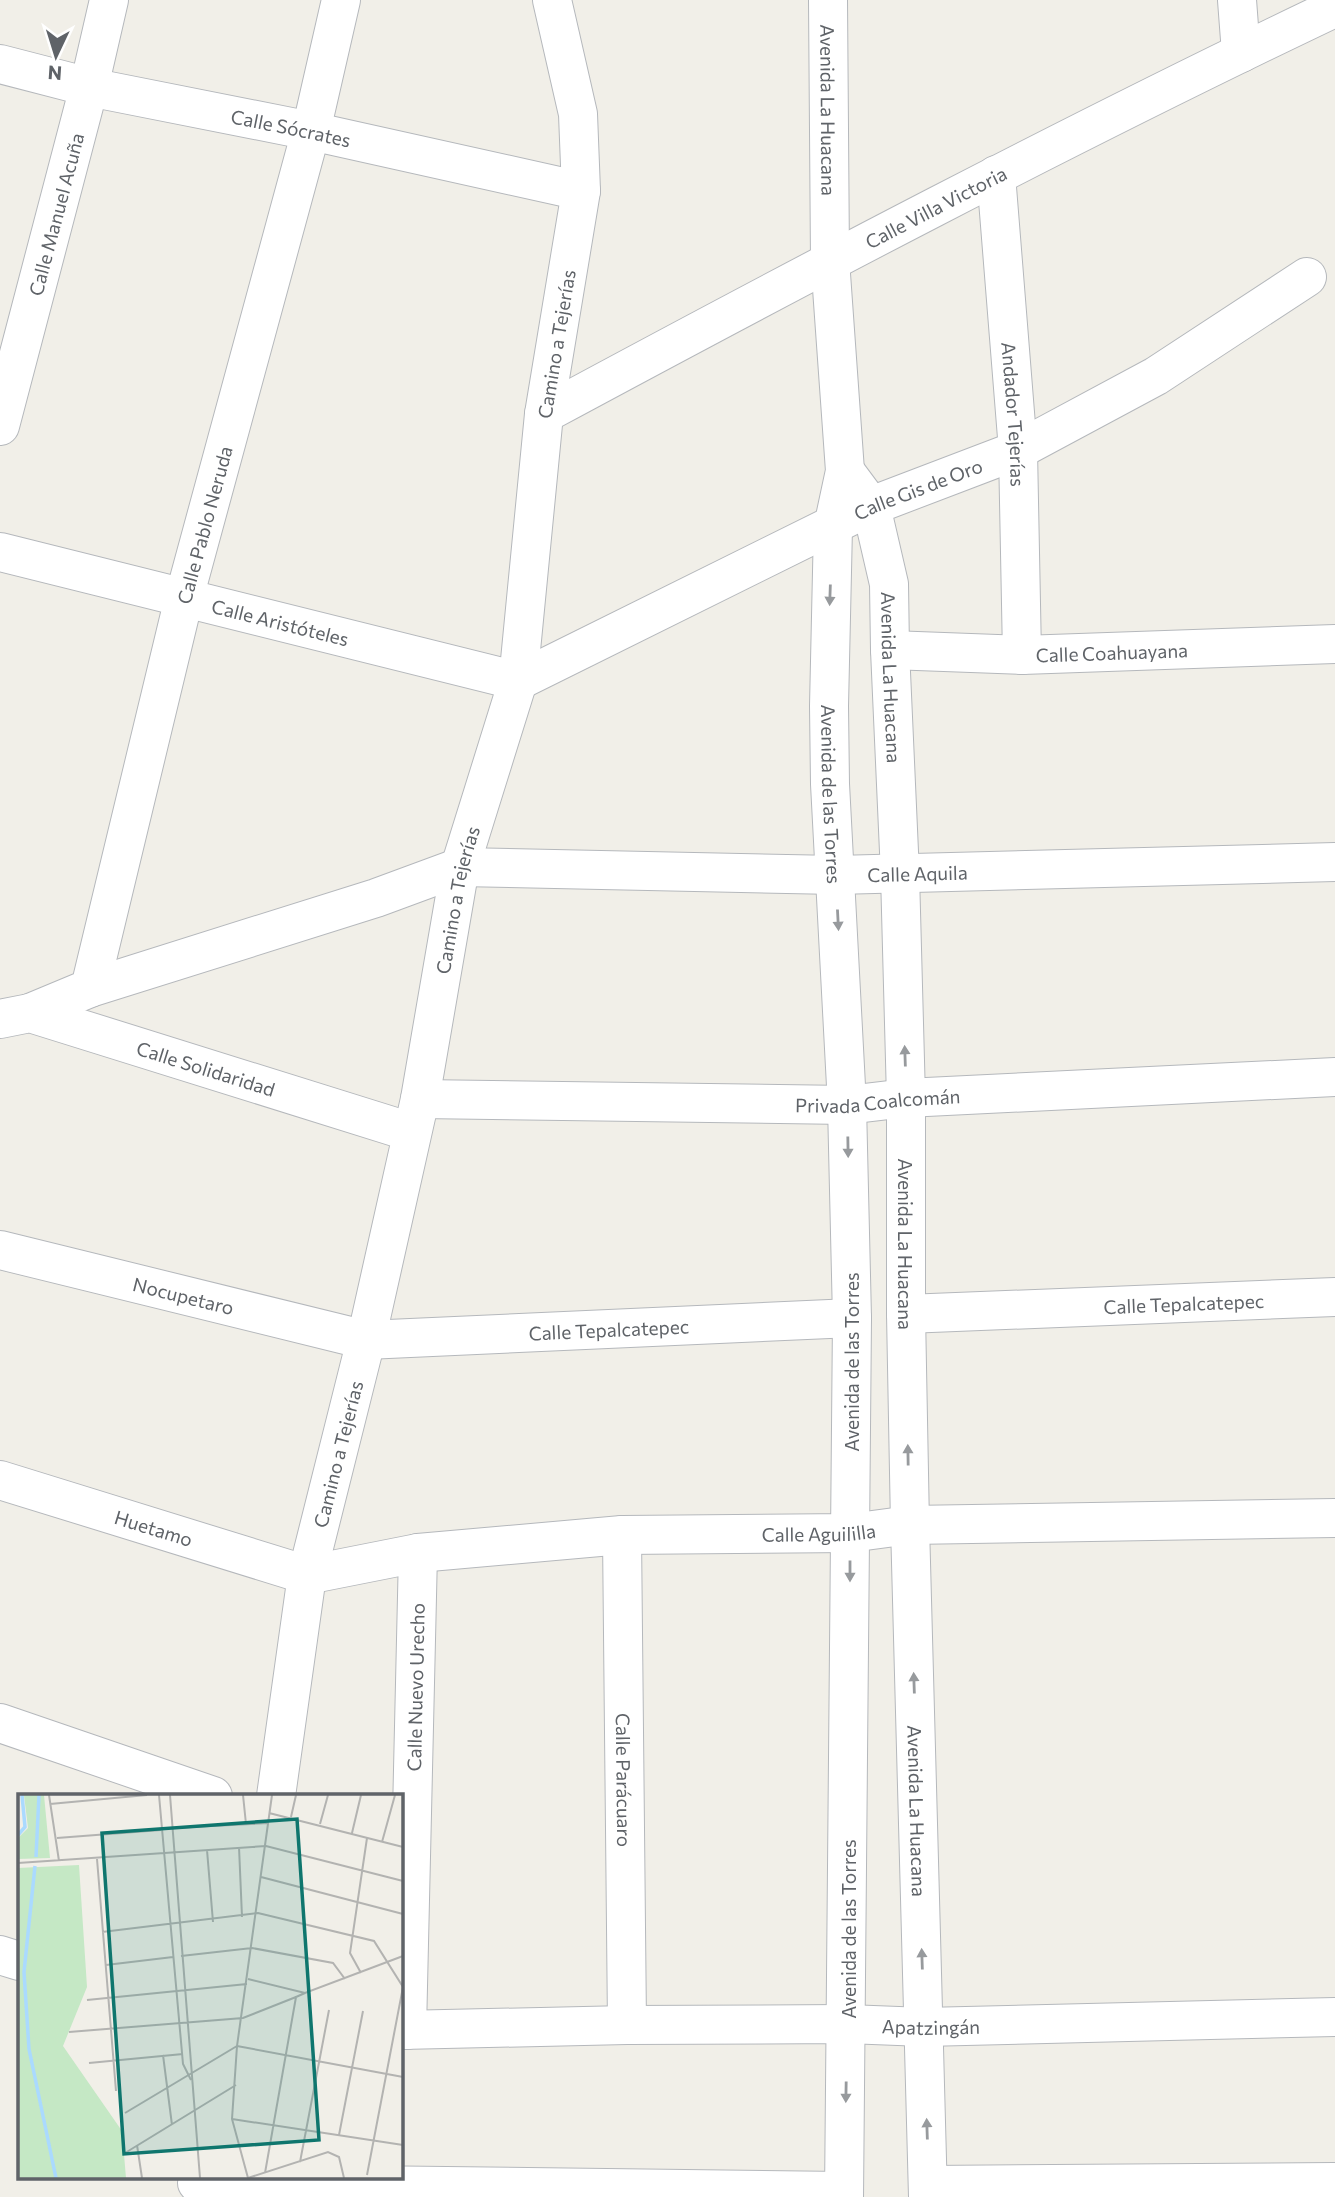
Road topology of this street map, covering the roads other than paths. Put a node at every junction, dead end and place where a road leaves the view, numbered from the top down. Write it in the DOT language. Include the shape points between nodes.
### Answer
graph roads {
  1 [pos="109,0"];
  2 [pos="341,0"];
  3 [pos="552,0"];
  4 [pos="828,0"];
  5 [pos="1237,0"];
  6 [pos="1330,10"];
  7 [pos="1241,53"];
  8 [pos="0,64"];
  9 [pos="89,87"];
  10 [pos="310,131"];
  11 [pos="996,175"];
  12 [pos="581,191"];
  13 [pos="830,260"];
  14 [pos="1307,277"];
  15 [pos="544,414"];
  16 [pos="0,426"];
  17 [pos="1018,450"];
  18 [pos="845,471"];
  19 [pos="871,506"];
  20 [pos="833,527"];
  21 [pos="0,552"];
  22 [pos="184,598"];
  23 [pos="1335,643"];
  24 [pos="890,650"];
  25 [pos="1022,655"];
  26 [pos="518,681"];
  27 [pos="1335,862"];
  28 [pos="460,867"];
  29 [pos="900,874"];
  30 [pos="836,875"];
  31 [pos="90,988"];
  32 [pos="15,1016"];
  33 [pos="1335,1077"];
  34 [pos="906,1098"];
  35 [pos="847,1105"];
  36 [pos="416,1116"];
  37 [pos="0,1250"];
  38 [pos="1335,1297"];
  39 [pos="906,1314"];
  40 [pos="852,1318"];
  41 [pos="366,1340"];
  42 [pos="0,1480"];
  43 [pos="1335,1518"];
  44 [pos="910,1525"];
  45 [pos="850,1533"];
  46 [pos="622,1535"];
  47 [pos="418,1553"];
  48 [pos="307,1575"];
  49 [pos="0,1723"];
  50 [pos="207,1794"];
  51 [pos="276,1794"];
  52 [pos="0,1955"];
  53 [pos="18,1961"];
  54 [pos="1335,2017"];
  55 [pos="847,2024"];
  56 [pos="627,2025"];
  57 [pos="924,2028"];
  58 [pos="404,2030"];
  59 [pos="1335,2182"];
  60 [pos="197,2186"];
  61 [pos="350,2190"];
  62 [pos="928,2191"];
  63 [pos="844,2194"];
  1 -- 9 [label="street, Calle Manuel Acuña"];
  2 -- 10 [label="street, Calle Pablo Neruda"];
  3 -- 12 [label="street, Camino a Tejerías" via="579,114"];
  4 -- 13 [label="street, Avenida La Huacana"];
  5 -- 7 [label="street"];
  6 -- 7 [label="street, Calle Villa Victoria"];
  7 -- 11 [label="street, Calle Villa Victoria"];
  8 -- 9 [label="street, Calle Sócrates"];
  9 -- 10 [label="street, Calle Sócrates"];
  9 -- 16 [label="street, Calle Manuel Acuña"];
  10 -- 12 [label="street, Calle Sócrates"];
  10 -- 22 [label="street, Calle Pablo Neruda"];
  11 -- 13 [label="street, Calle Villa Victoria"];
  11 -- 17 [label="street, Andador Tejerías"];
  12 -- 15 [label="street, Camino a Tejerías"];
  13 -- 15 [label="street, Calle Villa Victoria"];
  13 -- 18 [label="street, Avenida La Huacana"];
  14 -- 17 [label="street, Calle Gis de Oro" via="1156,376"];
  15 -- 26 [label="street, Camino a Tejerías"];
  17 -- 19 [label="street, Calle Gis de Oro"];
  17 -- 25 [label="street, Andador Tejerías"];
  18 -- 19 [label="street, Avenida La Huacana"];
  18 -- 20 [label="street, Avenida La Huacana"];
  19 -- 20 [label="street, Calle Gis de Oro"];
  19 -- 24 [label="street, Avenida La Huacana" via="889,584"];
  20 -- 26 [label="street, Calle Gis de Oro"];
  20 -- 30 [label="street, Avenida de las Torres, one-way" via="829,706"];
  21 -- 22 [label="street, Calle Aristóteles"];
  22 -- 26 [label="street, Calle Aristóteles"];
  22 -- 31 [label="street, Calle Pablo Neruda"];
  23 -- 25 [label="street, Calle Coahuayana"];
  24 -- 25 [label="street, Calle Coahuayana"];
  24 -- 29 [label="street, Avenida La Huacana"];
  26 -- 28 [label="street, Camino a Tejerías"];
  27 -- 29 [label="street, Calle Aquila"];
  28 -- 30 [label="street, Calle Aquila"];
  28 -- 31 [label="street"];
  28 -- 36 [label="street, Camino a Tejerías"];
  29 -- 30 [label="street, Calle Aquila"];
  34 -- 29 [label="street, Avenida La Huacana, one-way"];
  30 -- 35 [label="street, Avenida de las Torres, one-way"];
  31 -- 32 [label="street"];
  32 -- 36 [label="street, Calle Solidaridad"];
  33 -- 34 [label="street, Privada Coalcomán"];
  34 -- 35 [label="street, Privada Coalcomán"];
  34 -- 39 [label="street, Avenida La Huacana"];
  35 -- 36 [label="street, Privada Coalcomán"];
  35 -- 40 [label="street, Avenida de las Torres, one-way"];
  36 -- 41 [label="street, Camino a Tejerías"];
  37 -- 41 [label="street, Nocupetaro"];
  38 -- 39 [label="street, Calle Tepalcatepec"];
  44 -- 39 [label="street, Avenida La Huacana, one-way"];
  40 -- 41 [label="street, Calle Tepalcatepec"];
  40 -- 45 [label="street, Avenida de las Torres"];
  41 -- 48 [label="street, Camino a Tejerías"];
  42 -- 48 [label="street, Huetamo"];
  43 -- 44 [label="street, Calle Aguililla"];
  44 -- 45 [label="street, Calle Aguililla"];
  57 -- 44 [label="street, Avenida La Huacana, one-way"];
  45 -- 46 [label="street, Calle Aguililla"];
  45 -- 55 [label="street, Avenida de las Torres, one-way"];
  46 -- 47 [label="street, Calle Aguililla"];
  46 -- 56 [label="street, Calle Parácuaro"];
  47 -- 48 [label="street, Calle Aguililla"];
  47 -- 58 [label="street, Calle Nuevo Urecho"];
  48 -- 51 [label="street, Camino a Tejerías"];
  49 -- 50 [label="street"];
  52 -- 53 [label="street"];
  54 -- 57 [label="street, Apatzingán"];
  55 -- 56 [label="street, Apatzingán"];
  55 -- 57 [label="street, Apatzingán"];
  55 -- 63 [label="street, Avenida de las Torres, one-way"];
  56 -- 58 [label="street, Apatzingán"];
  62 -- 57 [label="street, one-way"];
  59 -- 62 [label="street"];
  60 -- 61 [label="street"];
  61 -- 63 [label="street"];
}
